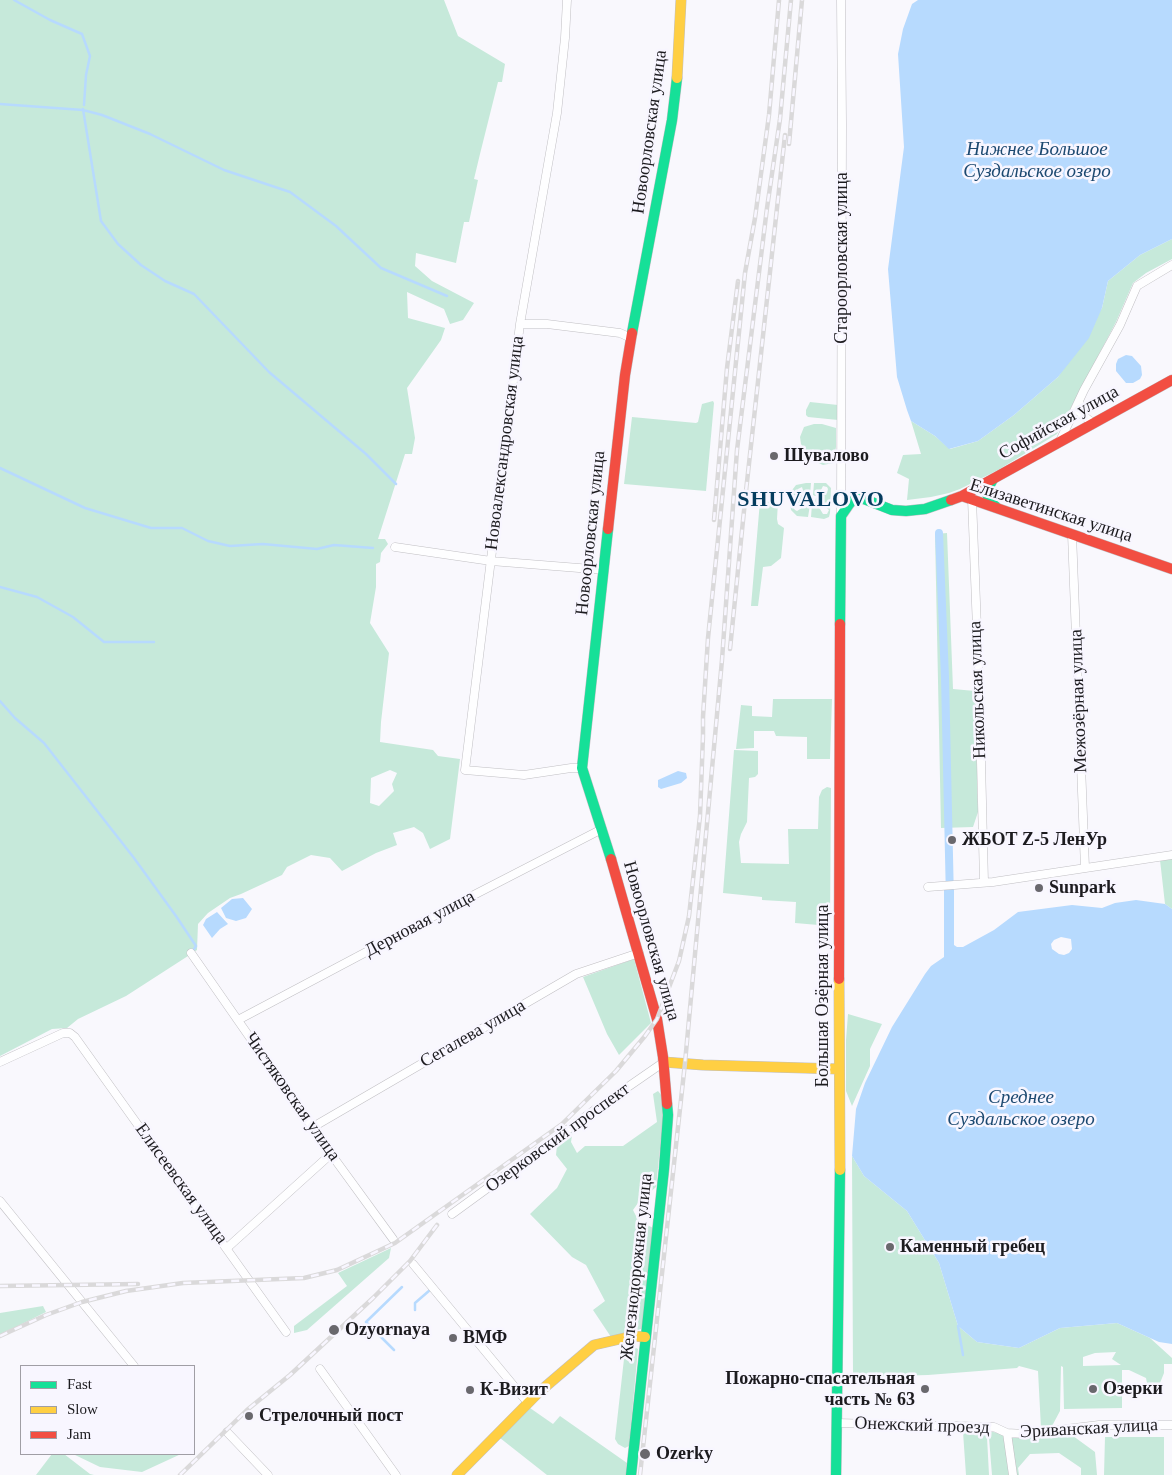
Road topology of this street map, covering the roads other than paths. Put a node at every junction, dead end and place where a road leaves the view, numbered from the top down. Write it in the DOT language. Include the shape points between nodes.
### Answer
graph roads {
  1 [pos="567,0"];
  2 [pos="681,0"];
  3 [pos="842,0"];
  4 [pos="1172,265"];
  5 [pos="520,324"];
  6 [pos="631,338"];
  7 [pos="1172,380"];
  8 [pos="1078,402"];
  9 [pos="1093,423"];
  10 [pos="1060,441"];
  11 [pos="994,478"];
  12 [pos="967,497"];
  13 [pos="998,508"];
  14 [pos="841,516"];
  15 [pos="1072,534"];
  16 [pos="395,547"];
  17 [pos="491,561"];
  18 [pos="1172,569"];
  19 [pos="604,570"];
  20 [pos="582,768"];
  21 [pos="602,829"];
  22 [pos="1172,855"];
  23 [pos="1086,868"];
  24 [pos="984,882"];
  25 [pos="928,887"];
  26 [pos="191,953"];
  27 [pos="639,953"];
  28 [pos="238,1020"];
  29 [pos="0,1062"];
  30 [pos="664,1062"];
  31 [pos="839,1069"];
  32 [pos="313,1128"];
  33 [pos="331,1154"];
  34 [pos="0,1201"];
  35 [pos="452,1214"];
  36 [pos="393,1240"];
  37 [pos="227,1248"];
  38 [pos="413,1264"];
  39 [pos="647,1325"];
  40 [pos="286,1332"];
  41 [pos="633,1336"];
  42 [pos="646,1337"];
  43 [pos="133,1365"];
  44 [pos="320,1369"];
  45 [pos="528,1403"];
  46 [pos="837,1423"];
  47 [pos="1172,1425"];
  48 [pos="227,1432"];
  49 [pos="1007,1433"];
  50 [pos="268,1475"];
  51 [pos="396,1475"];
  52 [pos="457,1475"];
  53 [pos="631,1475"];
  54 [pos="836,1475"];
  55 [pos="1014,1475"];
  1 -- 5 [label="street, Новоалександровская улица" via="558,113"];
  2 -- 6 [label="street, Новоорловская улица" via="672,120"];
  3 -- 14 [label="street, Староорловская улица"];
  4 -- 8 [label="street" via="1136,286 1120,325"];
  5 -- 6 [label="street" via="620,333"];
  5 -- 17 [label="street, Новоалександровская улица"];
  6 -- 19 [label="street, Новоорловская улица"];
  7 -- 9 [label="street, Софийская улица"];
  8 -- 9 [label="street" via="1081,414"];
  8 -- 10 [label="street"];
  9 -- 10 [label="street, Софийская улица"];
  10 -- 11 [label="street, Софийская улица"];
  11 -- 12 [label="street, Софийская улица"];
  11 -- 13 [label="street" via="987,490 988,497"];
  12 -- 13 [label="street, Елизаветинская улица"];
  12 -- 14 [label="street, Елизаветинская улица" via="906,511 855,499"];
  12 -- 24 [label="street, Никольская улица" via="979,681"];
  13 -- 15 [label="street, Елизаветинская улица"];
  14 -- 31 [label="street, Большая Озёрная улица"];
  15 -- 18 [label="street, Елизаветинская улица"];
  15 -- 23 [label="street, Межозёрная улица"];
  16 -- 17 [label="street"];
  17 -- 19 [label="street"];
  17 -- 20 [label="street, Новоалександровская улица" via="465,770 524,775"];
  19 -- 20 [label="street, Новоорловская улица"];
  20 -- 21 [label="street, Новоорловская улица"];
  21 -- 27 [label="street, Новоорловская улица"];
  21 -- 28 [label="street, Дерновая улица"];
  22 -- 23 [label="street"];
  23 -- 24 [label="street"];
  24 -- 25 [label="street"];
  26 -- 28 [label="street, Чистяковская улица"];
  27 -- 30 [label="street, Новоорловская улица" via="657,1018"];
  27 -- 32 [label="street, Сегалева улица" via="576,974"];
  28 -- 32 [label="street, Чистяковская улица"];
  29 -- 37 [label="street, Елисеевская улица" via="63,1033 75,1037"];
  30 -- 31 [label="street"];
  30 -- 35 [label="street, Озерковский проспект"];
  30 -- 39 [label="street, Железнодорожная улица" via="668,1115"];
  31 -- 46 [label="street, Большая Озёрная улица"];
  32 -- 33 [label="street, Чистяковская улица"];
  33 -- 36 [label="street, Чистяковская улица"];
  33 -- 37 [label="street"];
  34 -- 43 [label="street"];
  37 -- 40 [label="street, Елисеевская улица"];
  38 -- 45 [label="street"];
  39 -- 41 [label="street"];
  39 -- 42 [label="street, Железнодорожная улица"];
  41 -- 42 [label="street"];
  41 -- 45 [label="street" via="594,1345"];
  42 -- 53 [label="street, Железнодорожная улица"];
  44 -- 51 [label="street"];
  45 -- 52 [label="street"];
  46 -- 49 [label="street, Онежский проезд" via="994,1426"];
  46 -- 54 [label="street, Большая Озёрная улица"];
  47 -- 49 [label="street, Эриванская улица" via="1108,1424 1025,1434"];
  48 -- 50 [label="street"];
  49 -- 55 [label="street"];
}
